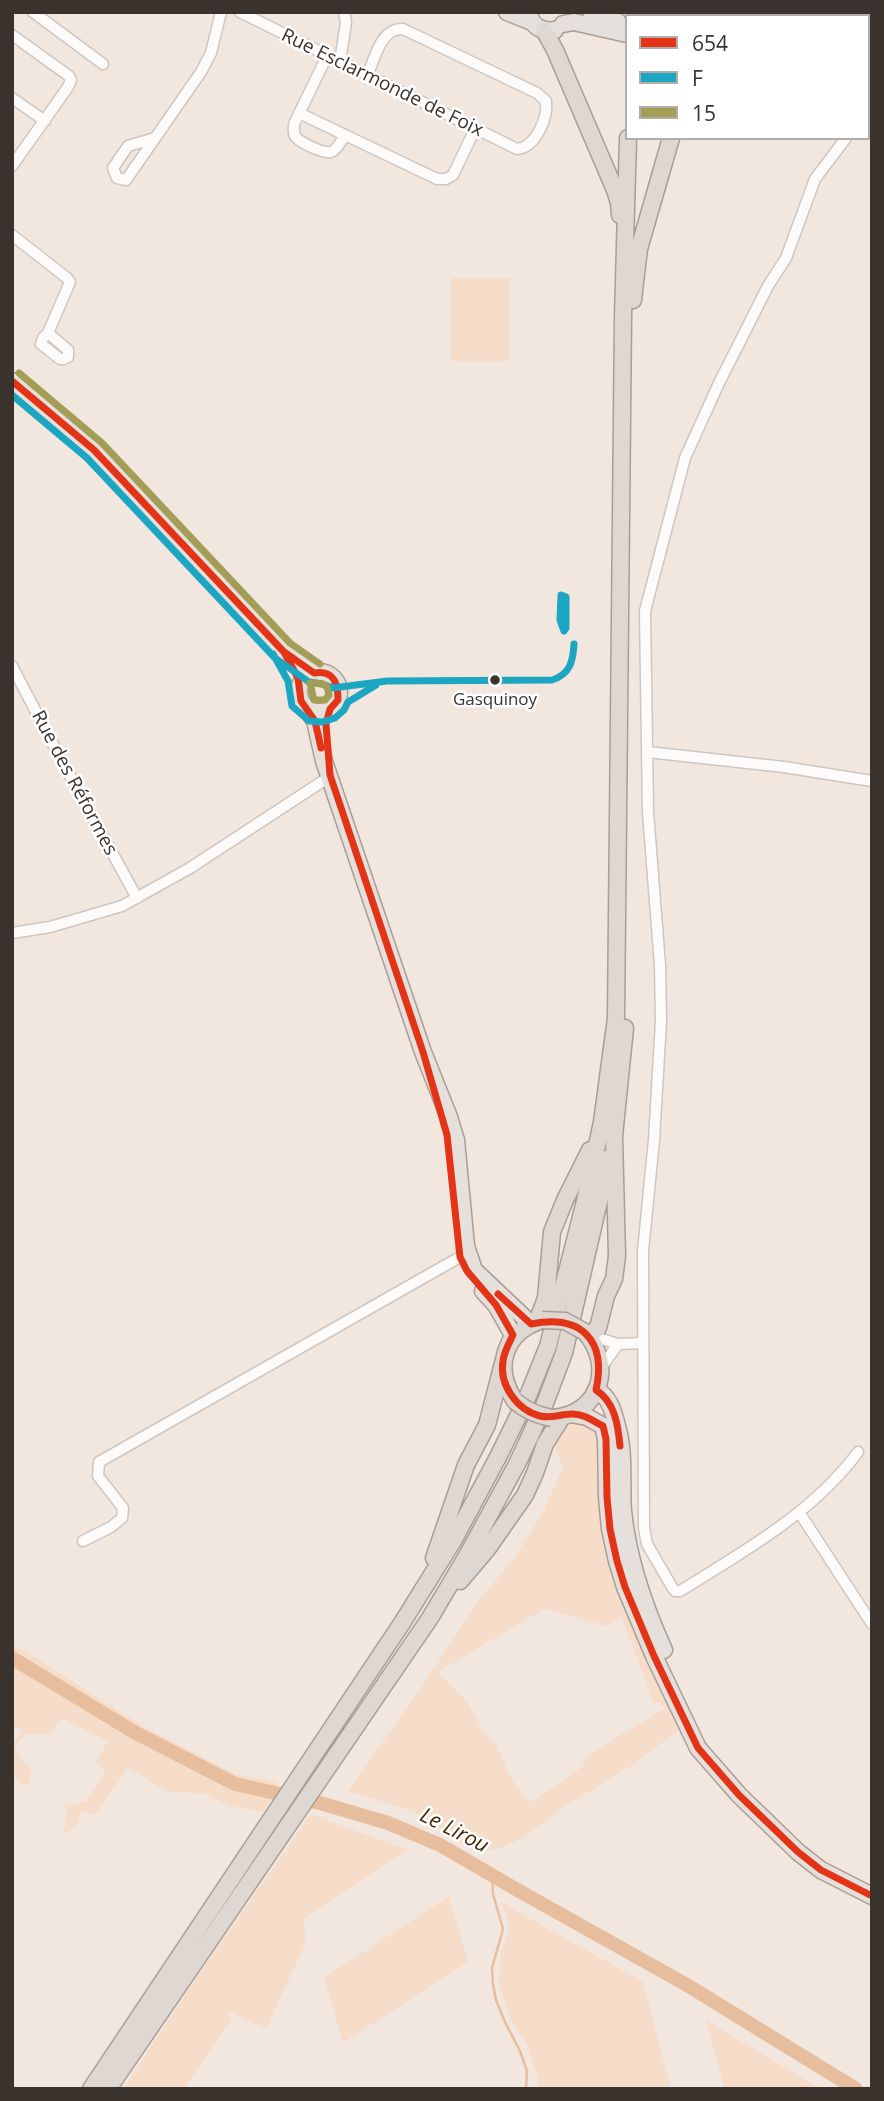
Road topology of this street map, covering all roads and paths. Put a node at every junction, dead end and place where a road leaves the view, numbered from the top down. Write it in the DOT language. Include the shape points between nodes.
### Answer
graph roads {
  1 [pos="33,12"];
  2 [pos="221,12"];
  3 [pos="240,12"];
  4 [pos="507,12"];
  5 [pos="347,15"];
  6 [pos="566,18"];
  7 [pos="598,19"];
  8 [pos="535,21"];
  9 [pos="625,24"];
  10 [pos="625,33"];
  11 [pos="12,35"];
  12 [pos="327,55"];
  13 [pos="340,62"];
  14 [pos="103,64"];
  15 [pos="367,76"];
  16 [pos="12,97"];
  17 [pos="299,113"];
  18 [pos="45,121"];
  19 [pos="475,130"];
  20 [pos="345,135"];
  21 [pos="155,138"];
  22 [pos="628,140"];
  23 [pos="634,140"];
  24 [pos="670,140"];
  25 [pos="844,140"];
  26 [pos="12,166"];
  27 [pos="12,235"];
  28 [pos="633,300"];
  29 [pos="623,317"];
  30 [pos="48,333"];
  31 [pos="12,381"];
  32 [pos="12,389"];
  33 [pos="129,486"];
  34 [pos="284,651"];
  35 [pos="12,666"];
  36 [pos="314,673"];
  37 [pos="300,686"];
  38 [pos="304,705"];
  39 [pos="330,709"];
  40 [pos="648,752"];
  41 [pos="331,777"];
  42 [pos="872,781"];
  43 [pos="137,898"];
  44 [pos="12,933"];
  45 [pos="602,1122"];
  46 [pos="614,1136"];
  47 [pos="465,1257"];
  48 [pos="537,1322"];
  49 [pos="589,1336"];
  50 [pos="643,1343"];
  51 [pos="618,1344"];
  52 [pos="505,1356"];
  53 [pos="601,1368"];
  54 [pos="596,1390"];
  55 [pos="561,1416"];
  56 [pos="858,1452"];
  57 [pos="799,1512"];
  58 [pos="83,1541"];
  59 [pos="429,1618"];
  60 [pos="402,1623"];
  61 [pos="872,1624"];
  62 [pos="729,1784"];
  63 [pos="872,1896"];
  64 [pos="90,2089"];
  65 [pos="108,2089"];
  1 -- 14 [label="street"];
  2 -- 21 [label="street" via="206,62"];
  3 -- 12 [label="street, Rue Esclarmonde de Foix"];
  4 -- 8 [label="main road"];
  5 -- 13 [label="street"];
  6 -- 7 [label="main road" via="574,22"];
  6 -- 8 [label="main road" via="554,30"];
  7 -- 9 [label="main road"];
  7 -- 10 [label="main road"];
  8 -- 29 [label="highway" via="555,50 619,203"];
  11 -- 18 [label="street" via="71,80"];
  12 -- 13 [label="street, Rue Esclarmonde de Foix"];
  12 -- 17 [label="street"];
  13 -- 15 [label="street, Rue Esclarmonde de Foix"];
  15 -- 19 [label="street, Rue Esclarmonde de Foix"];
  15 -- 19 [label="street, Rue Esclarmonde de Foix" via="386,35 397,28 546,101 547,110 532,143 525,148 517,149"];
  16 -- 18 [label="street"];
  17 -- 20 [label="street"];
  17 -- 20 [label="street" via="295,136 323,152 335,150"];
  18 -- 26 [label="street"];
  19 -- 20 [label="street" via="453,175 446,179 437,179"];
  21 -- 21 [label="street" via="128,146 113,168 117,178 126,180"];
  22 -- 29 [label="highway"];
  23 -- 28 [label="highway"];
  24 -- 28 [label="highway" via="639,249"];
  25 -- 40 [label="street" via="815,179 786,258 685,458 645,611"];
  27 -- 30 [label="street" via="70,282"];
  28 -- 46 [label="highway" via="625,1018"];
  29 -- 45 [label="highway" via="615,1018"];
  31 -- 33 [label="main road"];
  32 -- 33 [label="main road"];
  33 -- 34 [label="main road"];
  34 -- 36 [label="main road"];
  34 -- 37 [label="main road"];
  35 -- 43 [label="street, Rue des Réformes"];
  36 -- 37 [label="main road"];
  36 -- 39 [label="main road" via="328,674 338,686 338,700"];
  37 -- 38 [label="main road"];
  38 -- 39 [label="main road" via="316,712"];
  38 -- 41 [label="main road" via="316,721"];
  39 -- 41 [label="main road" via="326,724"];
  40 -- 42 [label="street" via="785,766"];
  40 -- 50 [label="street" via="661,1021 643,1251"];
  41 -- 43 [label="street"];
  41 -- 47 [label="main road" via="456,1140"];
  43 -- 44 [label="street" via="50,927"];
  45 -- 48 [label="highway" via="552,1232 546,1298"];
  45 -- 60 [label="highway" via="548,1346 498,1457"];
  46 -- 49 [label="highway" via="617,1256 598,1328"];
  46 -- 59 [label="highway" via="564,1353 544,1406 468,1554"];
  47 -- 48 [label="main road" via="474,1270"];
  47 -- 52 [label="main road" via="467,1271 496,1305 513,1335"];
  47 -- 58 [label="street" via="99,1462 98,1476 123,1508 121,1518"];
  48 -- 49 [label="highway, bridge" via="565,1321"];
  48 -- 52 [label="highway" via="512,1339"];
  49 -- 51 [label="street"];
  49 -- 53 [label="highway"];
  50 -- 51 [label="street"];
  50 -- 57 [label="street" via="644,1528 647,1544 672,1587 680,1591"];
  51 -- 53 [label="street"];
  52 -- 55 [label="highway, bridge" via="503,1377 515,1401 538,1416"];
  52 -- 60 [label="highway" via="486,1424 466,1465 429,1574"];
  53 -- 54 [label="highway"];
  54 -- 55 [label="highway" via="582,1408"];
  54 -- 62 [label="main road" via="609,1402 618,1427 626,1540 635,1575 700,1732"];
  55 -- 59 [label="highway" via="524,1495 488,1548"];
  55 -- 62 [label="main road" via="587,1417 603,1426 610,1529 625,1587 698,1748"];
  56 -- 57 [label="street"];
  57 -- 61 [label="street"];
  59 -- 65 [label="highway"];
  60 -- 64 [label="highway"];
  62 -- 63 [label="main road" via="798,1852 821,1870"];
}
